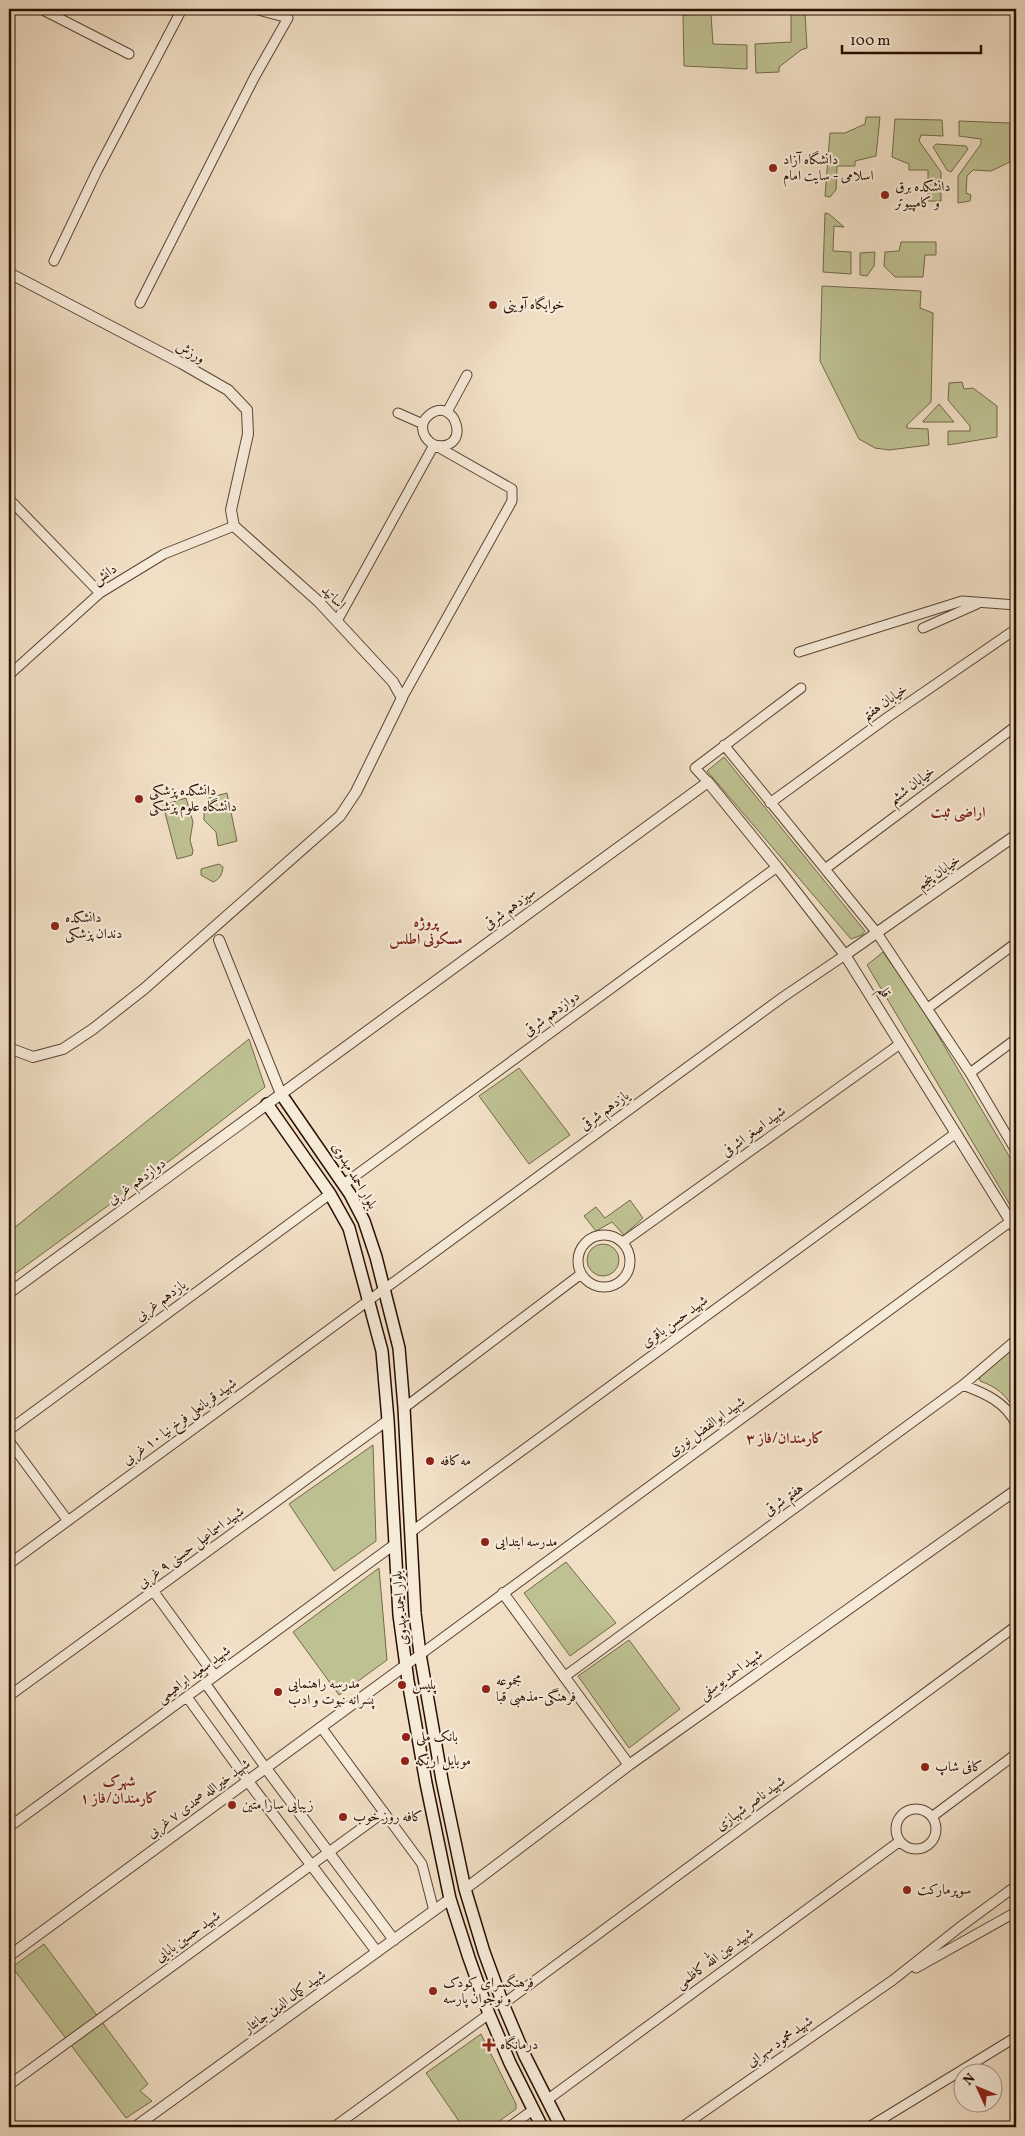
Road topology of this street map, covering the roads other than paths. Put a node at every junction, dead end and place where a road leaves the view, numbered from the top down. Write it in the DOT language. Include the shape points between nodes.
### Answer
graph roads {
  1 [pos="41,9"];
  2 [pos="182,9"];
  3 [pos="255,9"];
  4 [pos="279,9"];
  5 [pos="288,18"];
  6 [pos="129,54"];
  7 [pos="54,260"];
  8 [pos="9,273"];
  9 [pos="140,303"];
  10 [pos="467,376"];
  11 [pos="446,412"];
  12 [pos="398,413"];
  13 [pos="423,424"];
  14 [pos="434,445"];
  15 [pos="9,500"];
  16 [pos="234,526"];
  17 [pos="100,593"];
  18 [pos="979,602"];
  19 [pos="1016,605"];
  20 [pos="337,621"];
  21 [pos="923,628"];
  22 [pos="1016,629"];
  23 [pos="798,652"];
  24 [pos="9,675"];
  25 [pos="801,688"];
  26 [pos="402,698"];
  27 [pos="1016,726"];
  28 [pos="724,745"];
  29 [pos="708,782"];
  30 [pos="770,803"];
  31 [pos="1016,835"];
  32 [pos="778,866"];
  33 [pos="825,869"];
  34 [pos="877,933"];
  35 [pos="220,940"];
  36 [pos="1016,943"];
  37 [pos="845,955"];
  38 [pos="928,1008"];
  39 [pos="9,1039"];
  40 [pos="1016,1040"];
  41 [pos="900,1044"];
  42 [pos="9,1048"];
  43 [pos="19,1053"];
  44 [pos="970,1073"];
  45 [pos="280,1094"];
  46 [pos="267,1104"];
  47 [pos="956,1133"];
  48 [pos="1015,1147"];
  49 [pos="344,1184"];
  50 [pos="330,1194"];
  51 [pos="1014,1226"];
  52 [pos="623,1242"];
  53 [pos="581,1274"];
  54 [pos="383,1290"];
  55 [pos="9,1293"];
  56 [pos="368,1301"];
  57 [pos="1016,1340"];
  58 [pos="963,1386"];
  59 [pos="404,1408"];
  60 [pos="388,1420"];
  61 [pos="1016,1424"];
  62 [pos="9,1430"];
  63 [pos="9,1441"];
  64 [pos="1016,1490"];
  65 [pos="68,1521"];
  66 [pos="411,1532"];
  67 [pos="395,1544"];
  68 [pos="9,1564"];
  69 [pos="154,1592"];
  70 [pos="503,1593"];
  71 [pos="1016,1626"];
  72 [pos="420,1654"];
  73 [pos="406,1665"];
  74 [pos="215,1676"];
  75 [pos="564,1677"];
  76 [pos="205,1683"];
  77 [pos="9,1696"];
  78 [pos="187,1696"];
  79 [pos="320,1728"];
  80 [pos="1016,1754"];
  81 [pos="628,1765"];
  82 [pos="265,1767"];
  83 [pos="248,1780"];
  84 [pos="384,1812"];
  85 [pos="933,1816"];
  86 [pos="9,1827"];
  87 [pos="900,1841"];
  88 [pos="328,1852"];
  89 [pos="310,1865"];
  90 [pos="1016,1886"];
  91 [pos="465,1888"];
  92 [pos="450,1899"];
  93 [pos="434,1911"];
  94 [pos="1016,1912"];
  95 [pos="960,1927"];
  96 [pos="968,1939"];
  97 [pos="394,1940"];
  98 [pos="377,1952"];
  99 [pos="9,1956"];
  100 [pos="894,1980"];
  101 [pos="503,2004"];
  102 [pos="489,2014"];
  103 [pos="1016,2037"];
  104 [pos="9,2085"];
  105 [pos="547,2100"];
  106 [pos="533,2110"];
  107 [pos="135,2127"];
  108 [pos="334,2127"];
  109 [pos="509,2127"];
  110 [pos="542,2127"];
  111 [pos="561,2127"];
  112 [pos="682,2127"];
  113 [pos="869,2127"];
  1 -- 6 [label="street"];
  2 -- 7 [label="street"];
  3 -- 5 [label="street"];
  4 -- 5 [label="street"];
  5 -- 9 [label="street" via="254,78"];
  8 -- 16 [label="street, ورزش" via="181,363 228,390 248,410 248,434 231,510"];
  10 -- 11 [label="street"];
  11 -- 13 [label="street" via="432,413"];
  11 -- 14 [label="street" via="457,424 457,435 445,446"];
  12 -- 13 [label="street"];
  13 -- 14 [label="street" via="425,437"];
  14 -- 20 [label="street"];
  14 -- 26 [label="street" via="512,489 512,501"];
  15 -- 17 [label="street"];
  16 -- 17 [label="street, دانش" via="164,554"];
  16 -- 20 [label="street, اساتید"];
  17 -- 24 [label="street, دانش"];
  18 -- 19 [label="street"];
  18 -- 21 [label="street"];
  18 -- 23 [label="street" via="962,601"];
  20 -- 26 [label="street, اساتید" via="393,682"];
  22 -- 30 [label="street, خیابان هفتم"];
  25 -- 28 [label="street"];
  26 -- 43 [label="street" via="356,792 340,816 144,990 93,1029 62,1049 33,1057"];
  27 -- 33 [label="street, خیابان ششم"];
  28 -- 29 [label="street" via="695,768"];
  28 -- 30 [label="street"];
  29 -- 32 [label="street, قلم"];
  29 -- 45 [label="street, سیزدهم شرقی"];
  30 -- 33 [label="street"];
  31 -- 34 [label="street, خیابان پنجم"];
  32 -- 37 [label="street, قلم"];
  32 -- 49 [label="street, دوازدهم شرقی"];
  33 -- 34 [label="street"];
  34 -- 37 [label="street, خیابان پنجم"];
  34 -- 38 [label="street"];
  35 -- 45 [label="street"];
  36 -- 38 [label="street"];
  37 -- 41 [label="street, قلم"];
  37 -- 54 [label="street, یازدهم شرقی"];
  38 -- 44 [label="street"];
  39 -- 43 [label="street"];
  40 -- 44 [label="street"];
  41 -- 47 [label="street, قلم"];
  41 -- 52 [label="street, شهید اصغر اشرفی"];
  42 -- 43 [label="street"];
  44 -- 48 [label="street"];
  45 -- 46 [label="street, دوازدهم غربی"];
  45 -- 49 [label="main road, بلوار احمد مهدوی"];
  46 -- 50 [label="main road, بلوار احمد مهدوی"];
  46 -- 55 [label="street, دوازدهم غربی"];
  47 -- 51 [label="street, قلم"];
  47 -- 66 [label="street, شهید حسن باقری"];
  49 -- 54 [label="main road, بلوار احمد مهدوی" via="364,1221"];
  50 -- 56 [label="main road, بلوار احمد مهدوی" via="348,1228"];
  50 -- 62 [label="street, یازدهم غربی"];
  51 -- 70 [label="street, شهید ابوالفضل نوری"];
  52 -- 53 [label="street" via="604,1234 591,1238 579,1254"];
  52 -- 53 [label="street" via="631,1261 627,1274 617,1284 597,1286"];
  53 -- 59 [label="street"];
  54 -- 56 [label="street, یازدهم شرقی"];
  54 -- 59 [label="main road, بلوار احمد مهدوی" via="399,1348"];
  56 -- 60 [label="main road, بلوار احمد مهدوی" via="382,1351"];
  56 -- 65 [label="street, شهید قربانعلی فرخ نیا ۱۰ غربی"];
  57 -- 58 [label="street, هفتم شرقی"];
  58 -- 61 [label="street" via="984,1392 998,1402"];
  58 -- 75 [label="street, هفتم شرقی"];
  59 -- 66 [label="main road, بلوار احمد مهدوی"];
  60 -- 67 [label="main road, بلوار احمد مهدوی"];
  60 -- 69 [label="street, شهید اسماعیل حسنی ۹ غربی"];
  63 -- 65 [label="street"];
  64 -- 81 [label="street, شهید احمد یوسفی"];
  65 -- 68 [label="street, شهید قربانعلی فرخ نیا ۱۰ غربی"];
  66 -- 72 [label="main road, بلوار احمد مهدوی"];
  67 -- 73 [label="main road, بلوار احمد مهدوی"];
  67 -- 74 [label="street, شهید سعید ابراهیمی"];
  69 -- 74 [label="street"];
  69 -- 77 [label="street, شهید اسماعیل حسنی ۹ غربی"];
  70 -- 72 [label="street, شهید ابوالفضل نوری"];
  70 -- 75 [label="street"];
  71 -- 101 [label="street, شهید ناصر شهبازی"];
  72 -- 73 [label="street, شهید ابوالفضل نوری"];
  72 -- 91 [label="main road, بلوار احمد مهدوی"];
  73 -- 79 [label="street, شهید خیرالله صمدی ۷ غربی"];
  73 -- 92 [label="main road, بلوار احمد مهدوی"];
  74 -- 76 [label="street, شهید سعید ابراهیمی"];
  75 -- 81 [label="street"];
  76 -- 78 [label="street, شهید سعید ابراهیمی"];
  76 -- 82 [label="street"];
  78 -- 83 [label="street"];
  78 -- 86 [label="street, شهید سعید ابراهیمی"];
  79 -- 82 [label="street, شهید خیرالله صمدی ۷ غربی"];
  79 -- 84 [label="street"];
  80 -- 85 [label="street"];
  81 -- 91 [label="street, شهید احمد یوسفی"];
  82 -- 83 [label="street, شهید خیرالله صمدی ۷ غربی"];
  82 -- 88 [label="street"];
  83 -- 89 [label="street"];
  83 -- 99 [label="street, شهید خیرالله صمدی ۷ غربی"];
  84 -- 88 [label="street, شهید حسین بابایی"];
  84 -- 93 [label="street" via="422,1864"];
  85 -- 87 [label="street" via="936,1832 928,1845 913,1849"];
  85 -- 87 [label="street" via="919,1808 904,1812 896,1826"];
  87 -- 105 [label="street, شهید عین الله کاظمی"];
  88 -- 89 [label="street, شهید حسین بابایی"];
  88 -- 97 [label="street"];
  89 -- 98 [label="street"];
  89 -- 104 [label="street, شهید حسین بابایی"];
  90 -- 95 [label="street, شهید محمود سهرابی"];
  91 -- 92 [label="main road"];
  91 -- 101 [label="main road, بلوار احمد مهدوی"];
  92 -- 93 [label="street, شهید کمال الدین جانثار"];
  92 -- 102 [label="main road, بلوار احمد مهدوی"];
  93 -- 97 [label="street, شهید کمال الدین جانثار"];
  94 -- 96 [label="street, شهید محمود سهرابی"];
  95 -- 96 [label="street" via="960,1936"];
  95 -- 100 [label="street, شهید محمود سهرابی"];
  96 -- 100 [label="street, شهید محمود سهرابی"];
  97 -- 98 [label="street, شهید کمال الدین جانثار"];
  98 -- 107 [label="street, شهید کمال الدین جانثار"];
  100 -- 112 [label="street, شهید محمود سهرابی"];
  101 -- 105 [label="main road, بلوار احمد مهدوی"];
  102 -- 106 [label="main road, بلوار احمد مهدوی"];
  102 -- 108 [label="street"];
  103 -- 113 [label="street"];
  105 -- 106 [label="main road"];
  105 -- 111 [label="main road, بلوار احمد مهدوی"];
  106 -- 109 [label="street"];
  106 -- 110 [label="main road, بلوار احمد مهدوی"];
}
